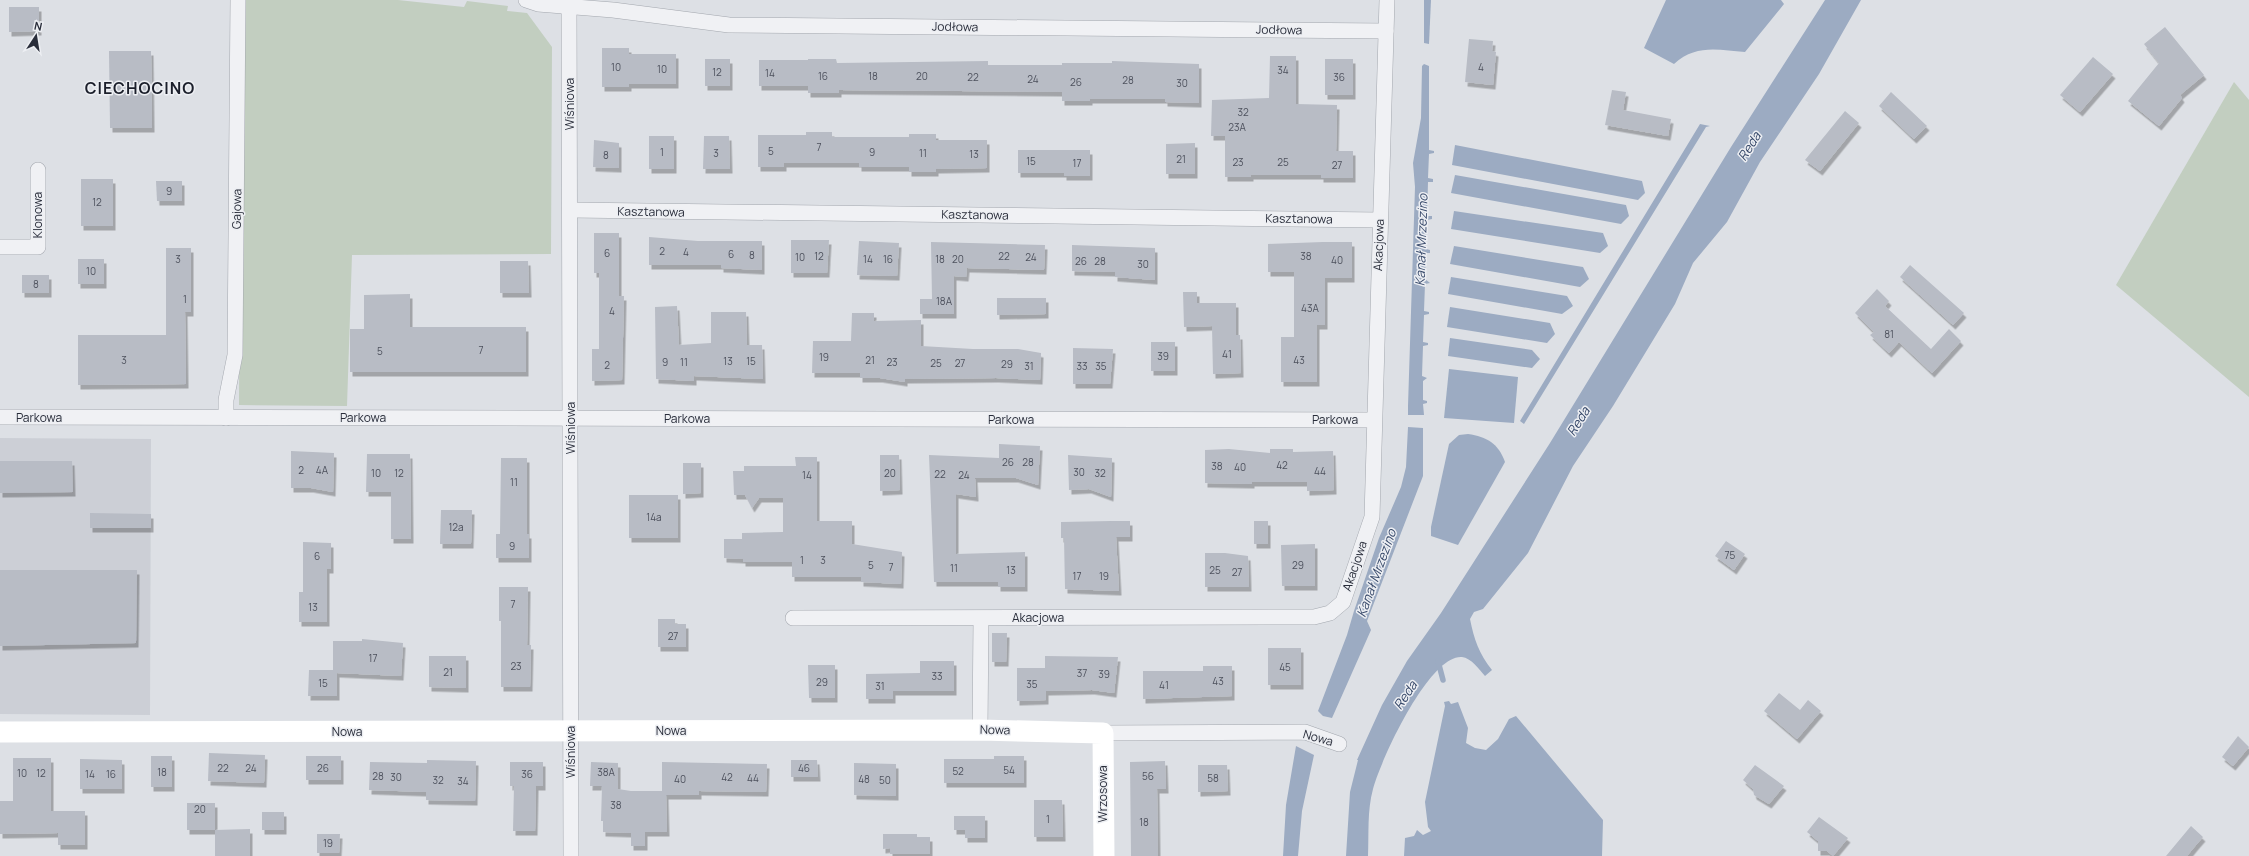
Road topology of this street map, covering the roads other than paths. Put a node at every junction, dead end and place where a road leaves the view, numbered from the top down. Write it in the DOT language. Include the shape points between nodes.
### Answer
graph roads {
  1 [pos="238,0"];
  2 [pos="526,0"];
  3 [pos="1387,0"];
  4 [pos="569,4"];
  5 [pos="1386,31"];
  6 [pos="38,170"];
  7 [pos="571,210"];
  8 [pos="1380,220"];
  9 [pos="0,247"];
  10 [pos="0,417"];
  11 [pos="226,418"];
  12 [pos="571,419"];
  13 [pos="1374,420"];
  14 [pos="793,618"];
  15 [pos="981,619"];
  16 [pos="980,730"];
  17 [pos="0,732"];
  18 [pos="571,732"];
  19 [pos="1103,733"];
  20 [pos="1339,744"];
  21 [pos="571,856"];
  22 [pos="1104,856"];
  1 -- 11 [label="street, Gajowa" via="235,355 226,400"];
  2 -- 4 [label="street, Jodłowa" via="538,4"];
  3 -- 5 [label="street, Akacjowa"];
  4 -- 5 [label="street, Jodłowa" via="729,25"];
  4 -- 7 [label="street, Wiśniowa"];
  5 -- 8 [label="street, Akacjowa"];
  6 -- 9 [label="street, Klonowa" via="38,247"];
  7 -- 8 [label="street, Kasztanowa"];
  7 -- 12 [label="street, Wiśniowa"];
  8 -- 13 [label="street, Akacjowa"];
  10 -- 11 [label="street, Parkowa"];
  11 -- 12 [label="street, Parkowa"];
  12 -- 13 [label="street, Parkowa"];
  12 -- 18 [label="street, Wiśniowa"];
  13 -- 15 [label="street, Akacjowa" via="1372,517 1343,602 1330,613 1314,617"];
  14 -- 15 [label="street, Akacjowa"];
  15 -- 16 [label="street"];
  16 -- 18 [label="street, Nowa"];
  16 -- 19 [label="street, Nowa"];
  17 -- 18 [label="street, Nowa"];
  18 -- 21 [label="street, Wiśniowa"];
  19 -- 20 [label="street, Nowa" via="1305,732"];
  19 -- 22 [label="street, Wrzosowa"];
}
